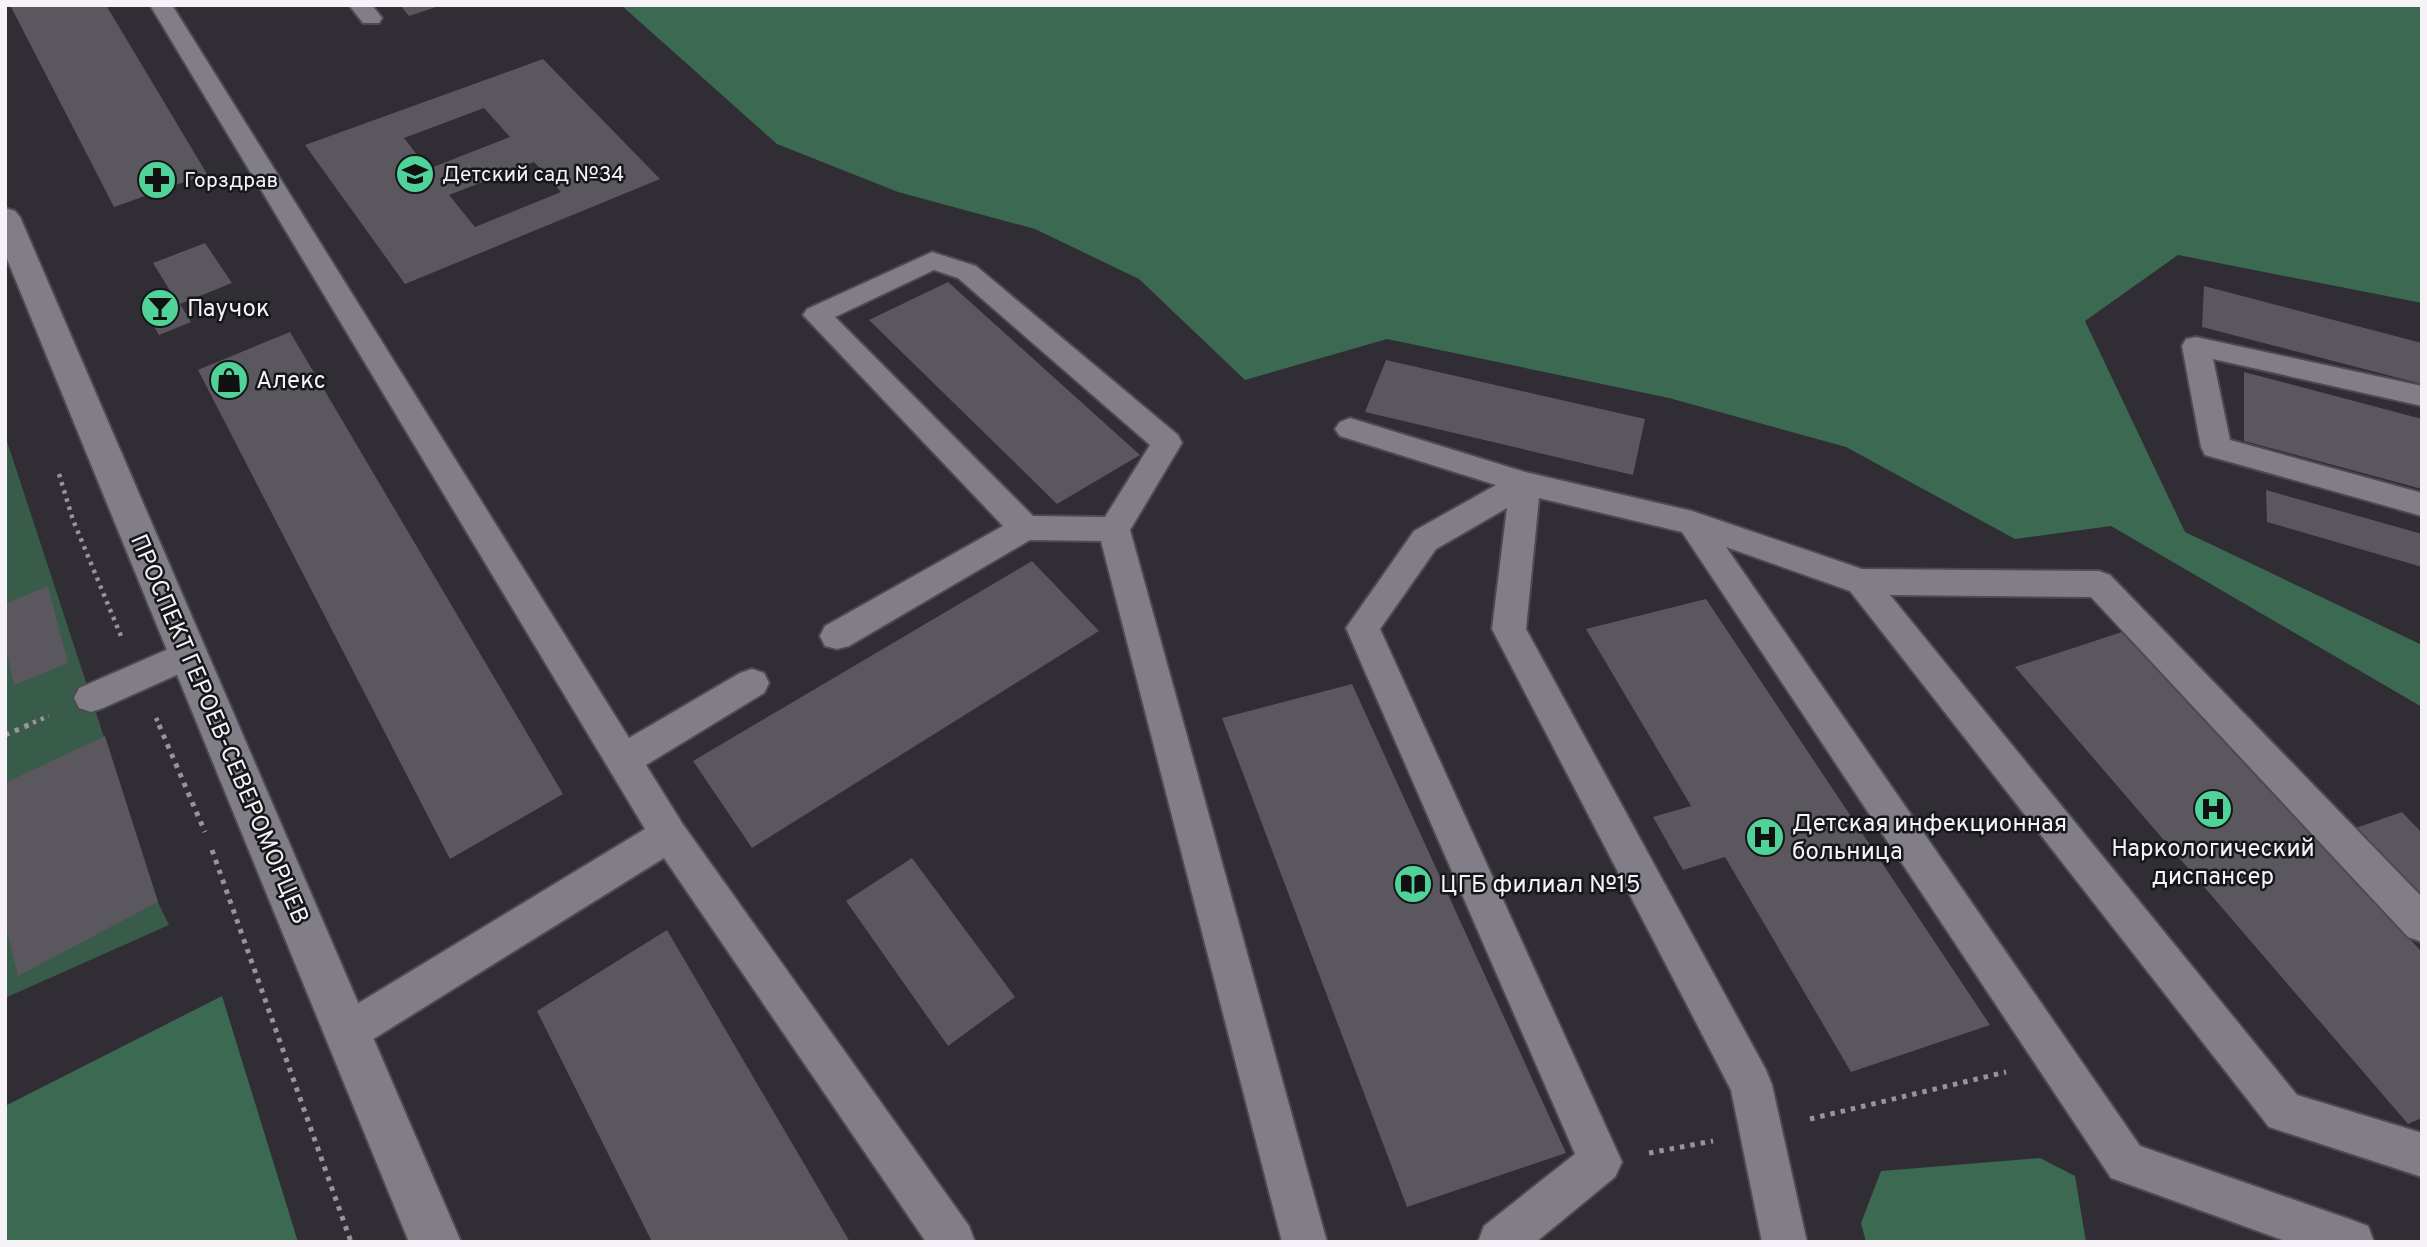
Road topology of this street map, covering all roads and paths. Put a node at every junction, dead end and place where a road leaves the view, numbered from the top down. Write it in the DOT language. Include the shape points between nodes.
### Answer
graph roads {
  1 [pos="161,5"];
  2 [pos="5,217"];
  3 [pos="2422,396"];
  4 [pos="1350,429"];
  5 [pos="57,469"];
  6 [pos="1525,483"];
  7 [pos="2422,505"];
  8 [pos="1692,523"];
  9 [pos="1025,527"];
  10 [pos="1114,528"];
  11 [pos="1861,582"];
  12 [pos="837,636"];
  13 [pos="189,654"];
  14 [pos="139,678"];
  15 [pos="752,683"];
  16 [pos="91,698"];
  17 [pos="624,759"];
  18 [pos="206,834"];
  19 [pos="669,835"];
  20 [pos="211,846"];
  21 [pos="2422,924"];
  22 [pos="348,1032"];
  23 [pos="2056,1060"];
  24 [pos="1761,1132"];
  25 [pos="2422,1155"];
  26 [pos="1600,1162"];
  27 [pos="351,1242"];
  28 [pos="435,1242"];
  29 [pos="953,1242"];
  30 [pos="1305,1242"];
  31 [pos="1500,1242"];
  32 [pos="1785,1242"];
  33 [pos="2352,1242"];
  1 -- 17 [label="lane"];
  2 -- 13 [label="street, ПРОСПЕКТ ГЕРОЕВ-СЕВЕРОМОРЦЕВ"];
  3 -- 7 [label="lane" via="2196,346 2216,447"];
  4 -- 6 [label="lane"];
  5 -- 14 [label="path" via="73,520"];
  6 -- 8 [label="lane"];
  6 -- 24 [label="lane" via="1509,629 1751,1085"];
  6 -- 26 [label="lane" via="1425,540 1363,628"];
  8 -- 11 [label="lane"];
  8 -- 23 [label="lane"];
  9 -- 10 [label="lane"];
  9 -- 10 [label="lane" via="817,315 932,260 967,272 1167,443"];
  9 -- 12 [label="lane"];
  10 -- 30 [label="lane"];
  11 -- 21 [label="lane" via="2099,584"];
  11 -- 25 [label="lane" via="2284,1112"];
  13 -- 14 [label="lane"];
  13 -- 22 [label="street, ПРОСПЕКТ ГЕРОЕВ-СЕВЕРОМОРЦЕВ"];
  14 -- 16 [label="lane"];
  14 -- 18 [label="path"];
  15 -- 17 [label="lane"];
  17 -- 19 [label="lane"];
  19 -- 22 [label="lane"];
  19 -- 29 [label="lane"];
  20 -- 27 [label="path"];
  22 -- 28 [label="street, ПРОСПЕКТ ГЕРОЕВ-СЕВЕРОМОРЦЕВ"];
  23 -- 24 [label="path"];
  23 -- 33 [label="lane" via="2126,1163"];
  24 -- 26 [label="path"];
  24 -- 32 [label="lane"];
  26 -- 31 [label="lane"];
}
